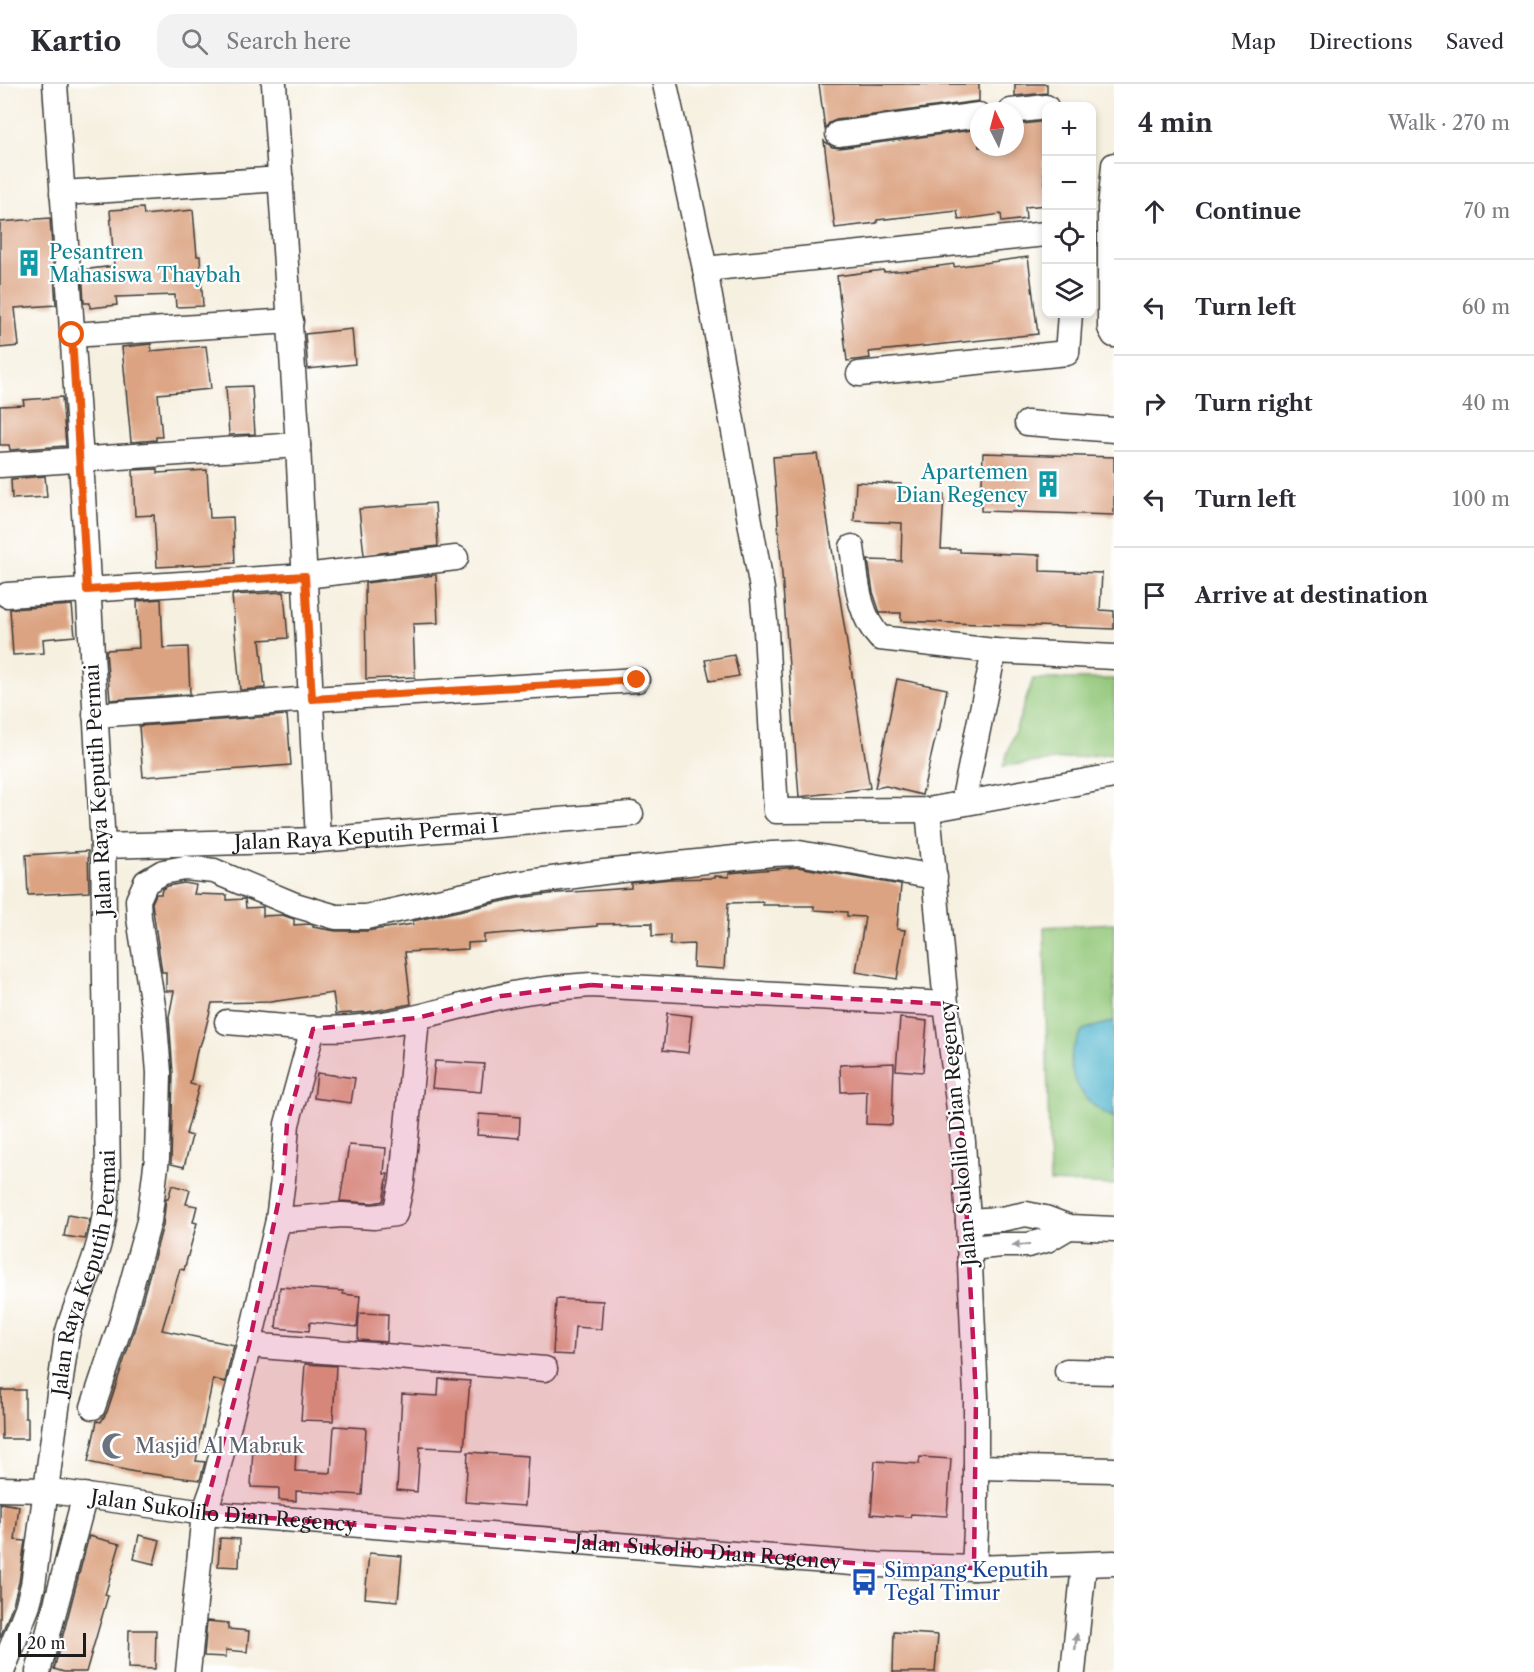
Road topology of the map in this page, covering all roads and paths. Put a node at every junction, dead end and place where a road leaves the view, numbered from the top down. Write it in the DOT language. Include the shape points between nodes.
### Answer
graph roads {
  1 [pos="55,84"];
  2 [pos="274,84"];
  3 [pos="665,84"];
  4 [pos="1042,108"];
  5 [pos="1024,110"];
  6 [pos="970,116"];
  7 [pos="838,134"];
  8 [pos="1114,165"];
  9 [pos="281,179"];
  10 [pos="62,193"];
  11 [pos="1112,208"];
  12 [pos="1042,235"];
  13 [pos="705,269"];
  14 [pos="1070,318"];
  15 [pos="291,321"];
  16 [pos="1114,334"];
  17 [pos="72,335"];
  18 [pos="859,374"];
  19 [pos="1028,423"];
  20 [pos="1114,430"];
  21 [pos="298,446"];
  22 [pos="81,460"];
  23 [pos="0,465"];
  24 [pos="852,547"];
  25 [pos="456,558"];
  26 [pos="305,576"];
  27 [pos="87,590"];
  28 [pos="7,595"];
  29 [pos="994,651"];
  30 [pos="1114,657"];
  31 [pos="637,680"];
  32 [pos="312,699"];
  33 [pos="95,715"];
  34 [pos="1114,776"];
  35 [pos="963,803"];
  36 [pos="928,810"];
  37 [pos="631,814"];
  38 [pos="318,840"];
  39 [pos="103,846"];
  40 [pos="935,877"];
  41 [pos="946,1004"];
  42 [pos="417,1018"];
  43 [pos="227,1022"];
  44 [pos="313,1029"];
  45 [pos="278,1220"];
  46 [pos="968,1221"];
  47 [pos="1069,1227"];
  48 [pos="1114,1229"];
  49 [pos="969,1248"];
  50 [pos="249,1345"];
  51 [pos="544,1369"];
  52 [pos="1067,1371"];
  53 [pos="1114,1372"];
  54 [pos="93,1407"];
  55 [pos="976,1467"];
  56 [pos="1114,1470"];
  57 [pos="0,1489"];
  58 [pos="45,1490"];
  59 [pos="85,1495"];
  60 [pos="204,1513"];
  61 [pos="1114,1563"];
  62 [pos="1084,1565"];
  63 [pos="974,1568"];
  64 [pos="2,1672"];
  65 [pos="38,1672"];
  66 [pos="188,1672"];
  67 [pos="1073,1672"];
  1 -- 10 [label="street, Jalan Raya Keputih Permai"];
  2 -- 9 [label="street"];
  3 -- 13 [label="street"];
  4 -- 5 [label="street"];
  6 -- 7 [label="street"];
  8 -- 11 [label="street"];
  9 -- 10 [label="street"];
  9 -- 15 [label="street"];
  10 -- 17 [label="street, Jalan Raya Keputih Permai"];
  11 -- 16 [label="street" via="1110,327"];
  12 -- 13 [label="street"];
  13 -- 36 [label="street" via="762,589 776,811"];
  14 -- 18 [label="street" via="1067,353"];
  15 -- 17 [label="street"];
  15 -- 21 [label="street"];
  17 -- 22 [label="street, Jalan Raya Keputih Permai"];
  19 -- 20 [label="street"];
  21 -- 22 [label="street"];
  21 -- 26 [label="street"];
  22 -- 23 [label="street"];
  22 -- 27 [label="street, Jalan Raya Keputih Permai"];
  24 -- 29 [label="street" via="863,613 880,638"];
  25 -- 26 [label="street"];
  26 -- 27 [label="street"];
  26 -- 32 [label="street"];
  27 -- 28 [label="street"];
  27 -- 33 [label="street, Jalan Raya Keputih Permai"];
  29 -- 30 [label="street"];
  29 -- 35 [label="street"];
  31 -- 32 [label="street"];
  32 -- 33 [label="street"];
  32 -- 38 [label="street"];
  33 -- 39 [label="street, Jalan Raya Keputih Permai"];
  34 -- 35 [label="street"];
  35 -- 36 [label="street"];
  36 -- 40 [label="street, Jalan Sukolilo Dian Regency"];
  37 -- 38 [label="street, Jalan Raya Keputih Permai I"];
  38 -- 39 [label="street, Jalan Raya Keputih Permai I"];
  39 -- 58 [label="street, Jalan Raya Keputih Permai" via="106,1215 67,1335"];
  40 -- 41 [label="street, Jalan Sukolilo Dian Regency"];
  40 -- 54 [label="street" via="799,854 772,854 515,884 366,917 336,917 316,911 214,871 185,868 163,872 146,882 138,900 159,1073 157,1158 149,1221"];
  41 -- 42 [label="street" via="591,985 501,996"];
  41 -- 46 [label="street, Jalan Sukolilo Dian Regency"];
  42 -- 44 [label="street" via="351,1028"];
  42 -- 45 [label="street" via="402,1182 395,1215"];
  43 -- 44 [label="street"];
  44 -- 45 [label="street" via="287,1124"];
  45 -- 50 [label="street"];
  46 -- 47 [label="street" via="1026,1215"];
  46 -- 49 [label="street, Jalan Sukolilo Dian Regency"];
  47 -- 48 [label="street"];
  47 -- 49 [label="street, one-way" via="1047,1240 1028,1245"];
  49 -- 55 [label="street, Jalan Sukolilo Dian Regency"];
  50 -- 51 [label="street"];
  50 -- 60 [label="street"];
  52 -- 53 [label="street"];
  55 -- 56 [label="street"];
  55 -- 63 [label="street, Jalan Sukolilo Dian Regency"];
  57 -- 58 [label="street, Jalan Sukolilo Dian Regency"];
  58 -- 59 [label="street, Jalan Sukolilo Dian Regency"];
  58 -- 64 [label="street, Jalan Raya Keputih Permai" via="33,1585"];
  59 -- 60 [label="street, Jalan Sukolilo Dian Regency"];
  59 -- 65 [label="street"];
  60 -- 63 [label="street, Jalan Sukolilo Dian Regency" via="878,1565"];
  60 -- 66 [label="street"];
  61 -- 62 [label="street"];
  62 -- 63 [label="street"];
  67 -- 62 [label="street, one-way"];
}
